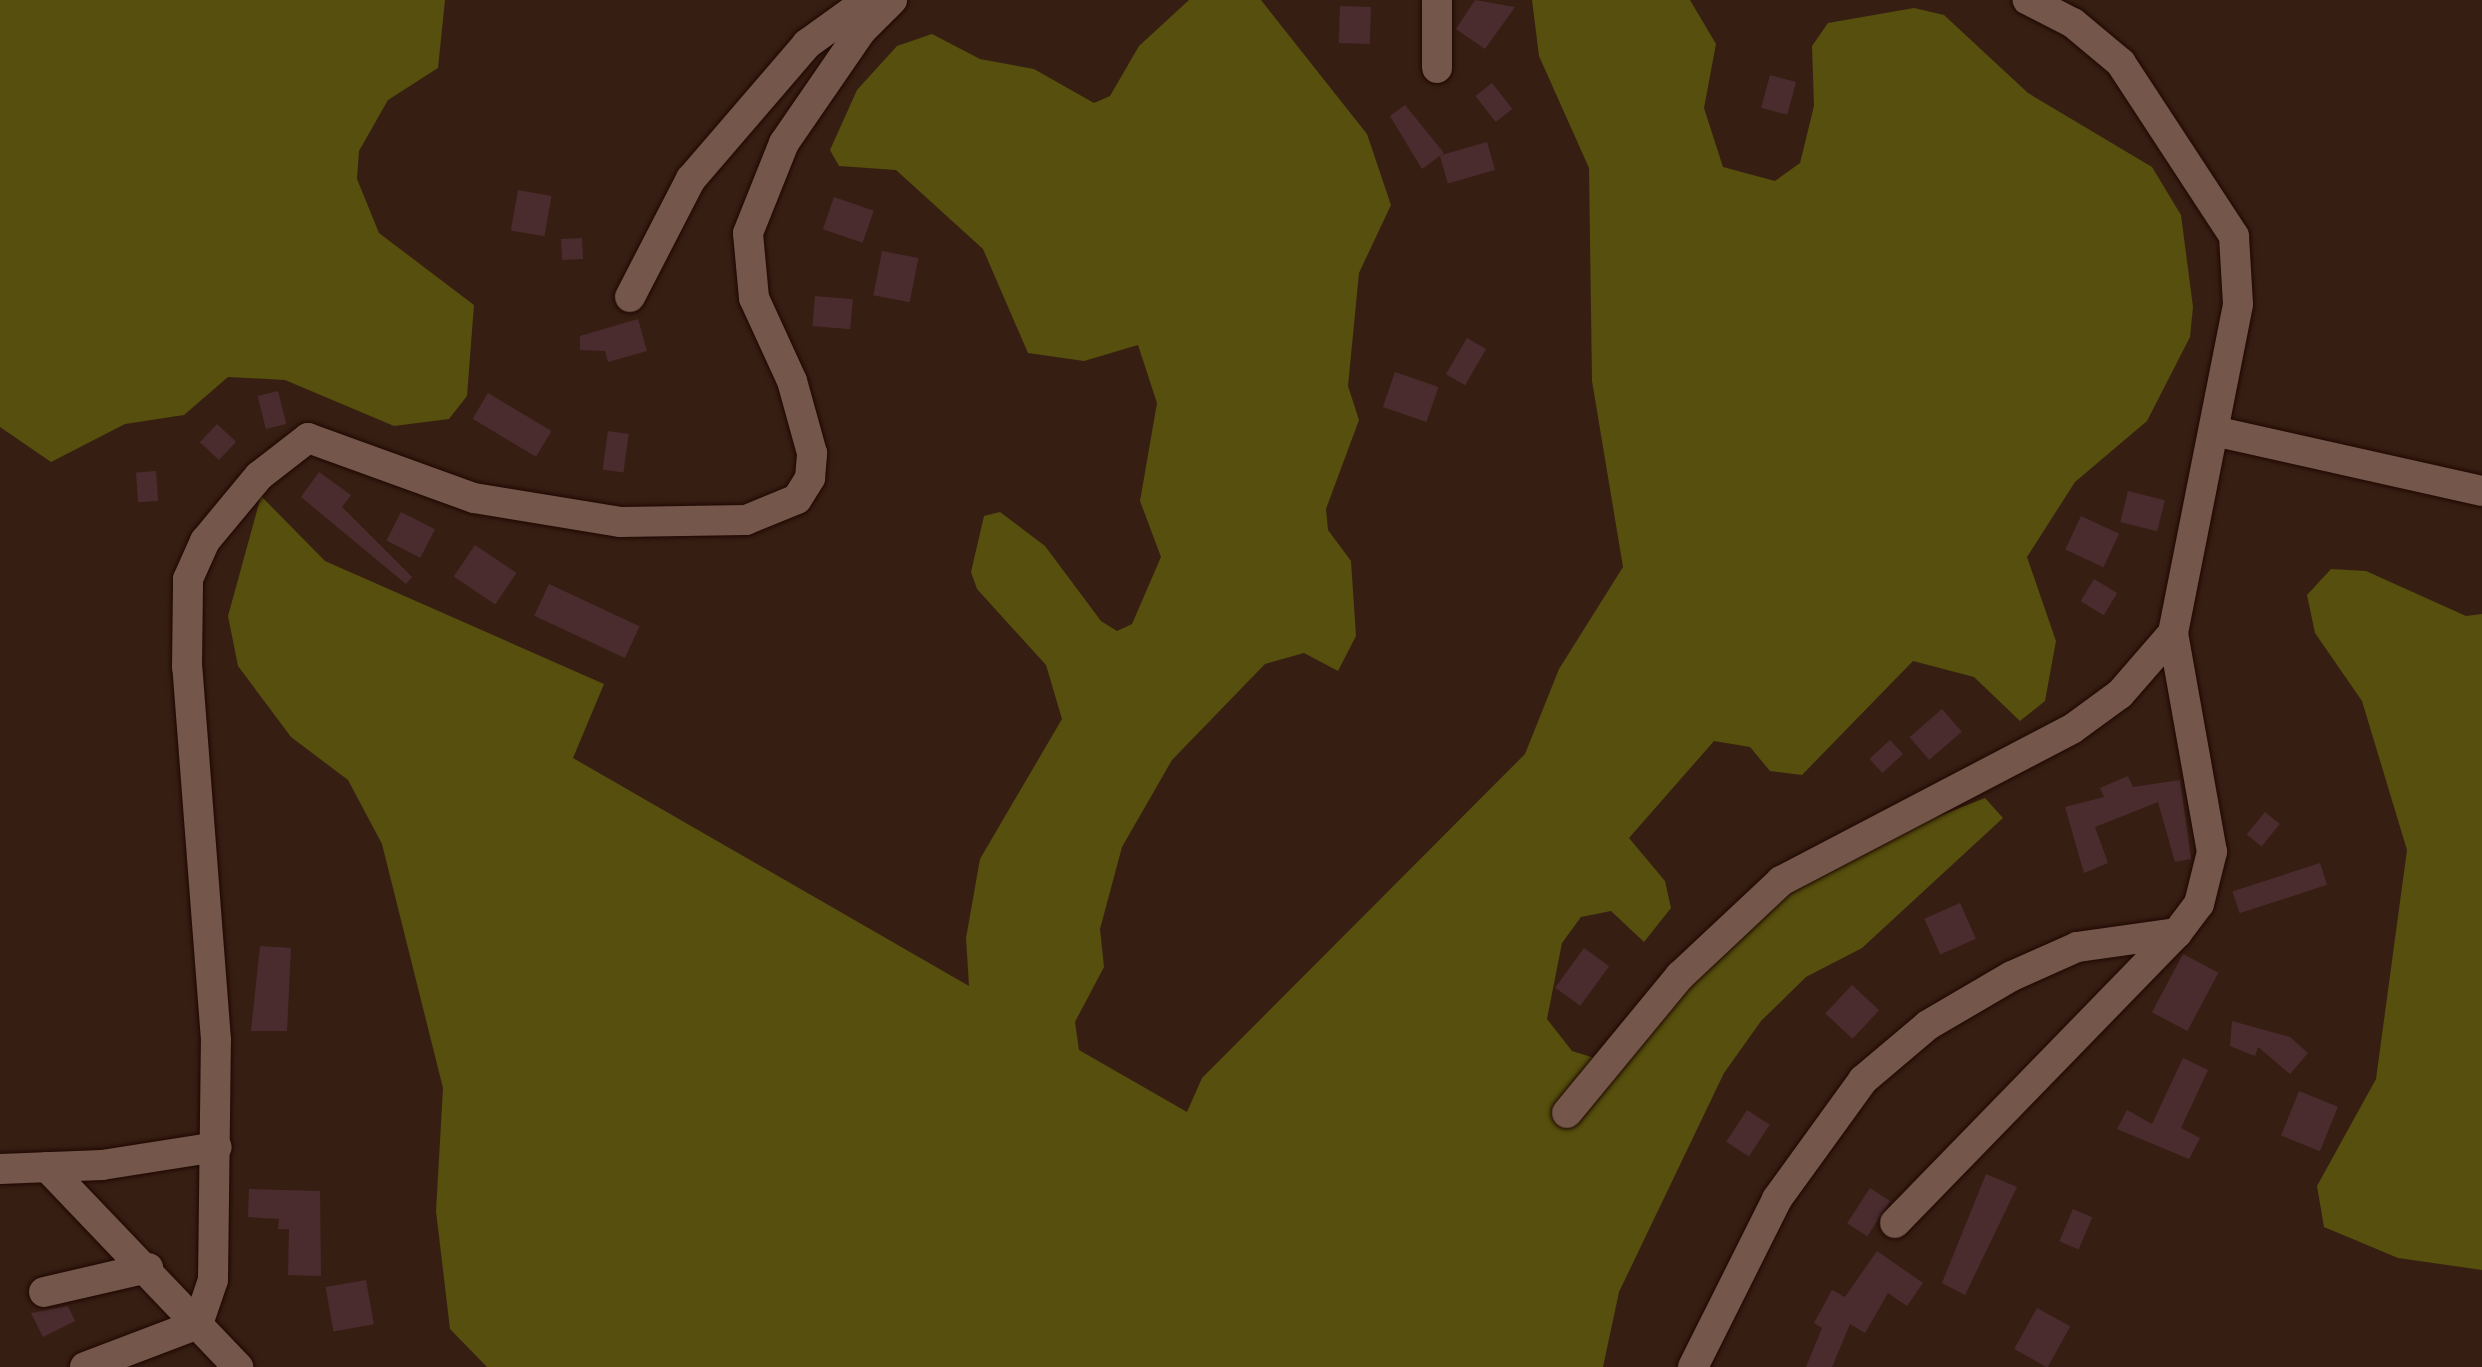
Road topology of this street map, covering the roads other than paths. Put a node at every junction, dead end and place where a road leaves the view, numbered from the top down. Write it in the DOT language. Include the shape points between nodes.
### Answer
graph roads {
  1 [pos="868,0"];
  2 [pos="892,0"];
  3 [pos="1437,0"];
  4 [pos="2028,0"];
  5 [pos="1437,68"];
  6 [pos="630,297"];
  7 [pos="2218,432"];
  8 [pos="2482,491"];
  9 [pos="2173,633"];
  10 [pos="2177,932"];
  11 [pos="1567,1113"];
  12 [pos="216,1147"];
  13 [pos="46,1167"];
  14 [pos="0,1168"];
  15 [pos="1895,1222"];
  16 [pos="148,1268"];
  17 [pos="44,1292"];
  18 [pos="198,1324"];
  19 [pos="84,1367"];
  20 [pos="238,1367"];
  21 [pos="1694,1367"];
  1 -- 6 [label="street" via="806,44 690,179"];
  2 -- 12 [label="street" via="860,31 784,143 748,233 754,298 792,381 812,454 810,478 797,499 746,520 621,522 474,498 308,438 259,476 205,540 188,579 188,667 216,1040"];
  3 -- 5 [label="street"];
  4 -- 7 [label="street" via="2073,23 2121,63 2224,212 2241,274"];
  7 -- 8 [label="street"];
  7 -- 9 [label="street"];
  9 -- 10 [label="street" via="2212,852 2199,904"];
  9 -- 11 [label="street" via="2120,694 2072,730 1781,880 1680,976"];
  10 -- 15 [label="street"];
  10 -- 21 [label="street" via="2077,947 2012,976 1928,1025 1863,1080 1778,1199"];
  12 -- 13 [label="street"];
  12 -- 18 [label="street" via="212,1280"];
  13 -- 14 [label="street"];
  13 -- 16 [label="street"];
  16 -- 17 [label="street"];
  16 -- 18 [label="street"];
  18 -- 19 [label="street"];
  18 -- 20 [label="street"];
}
